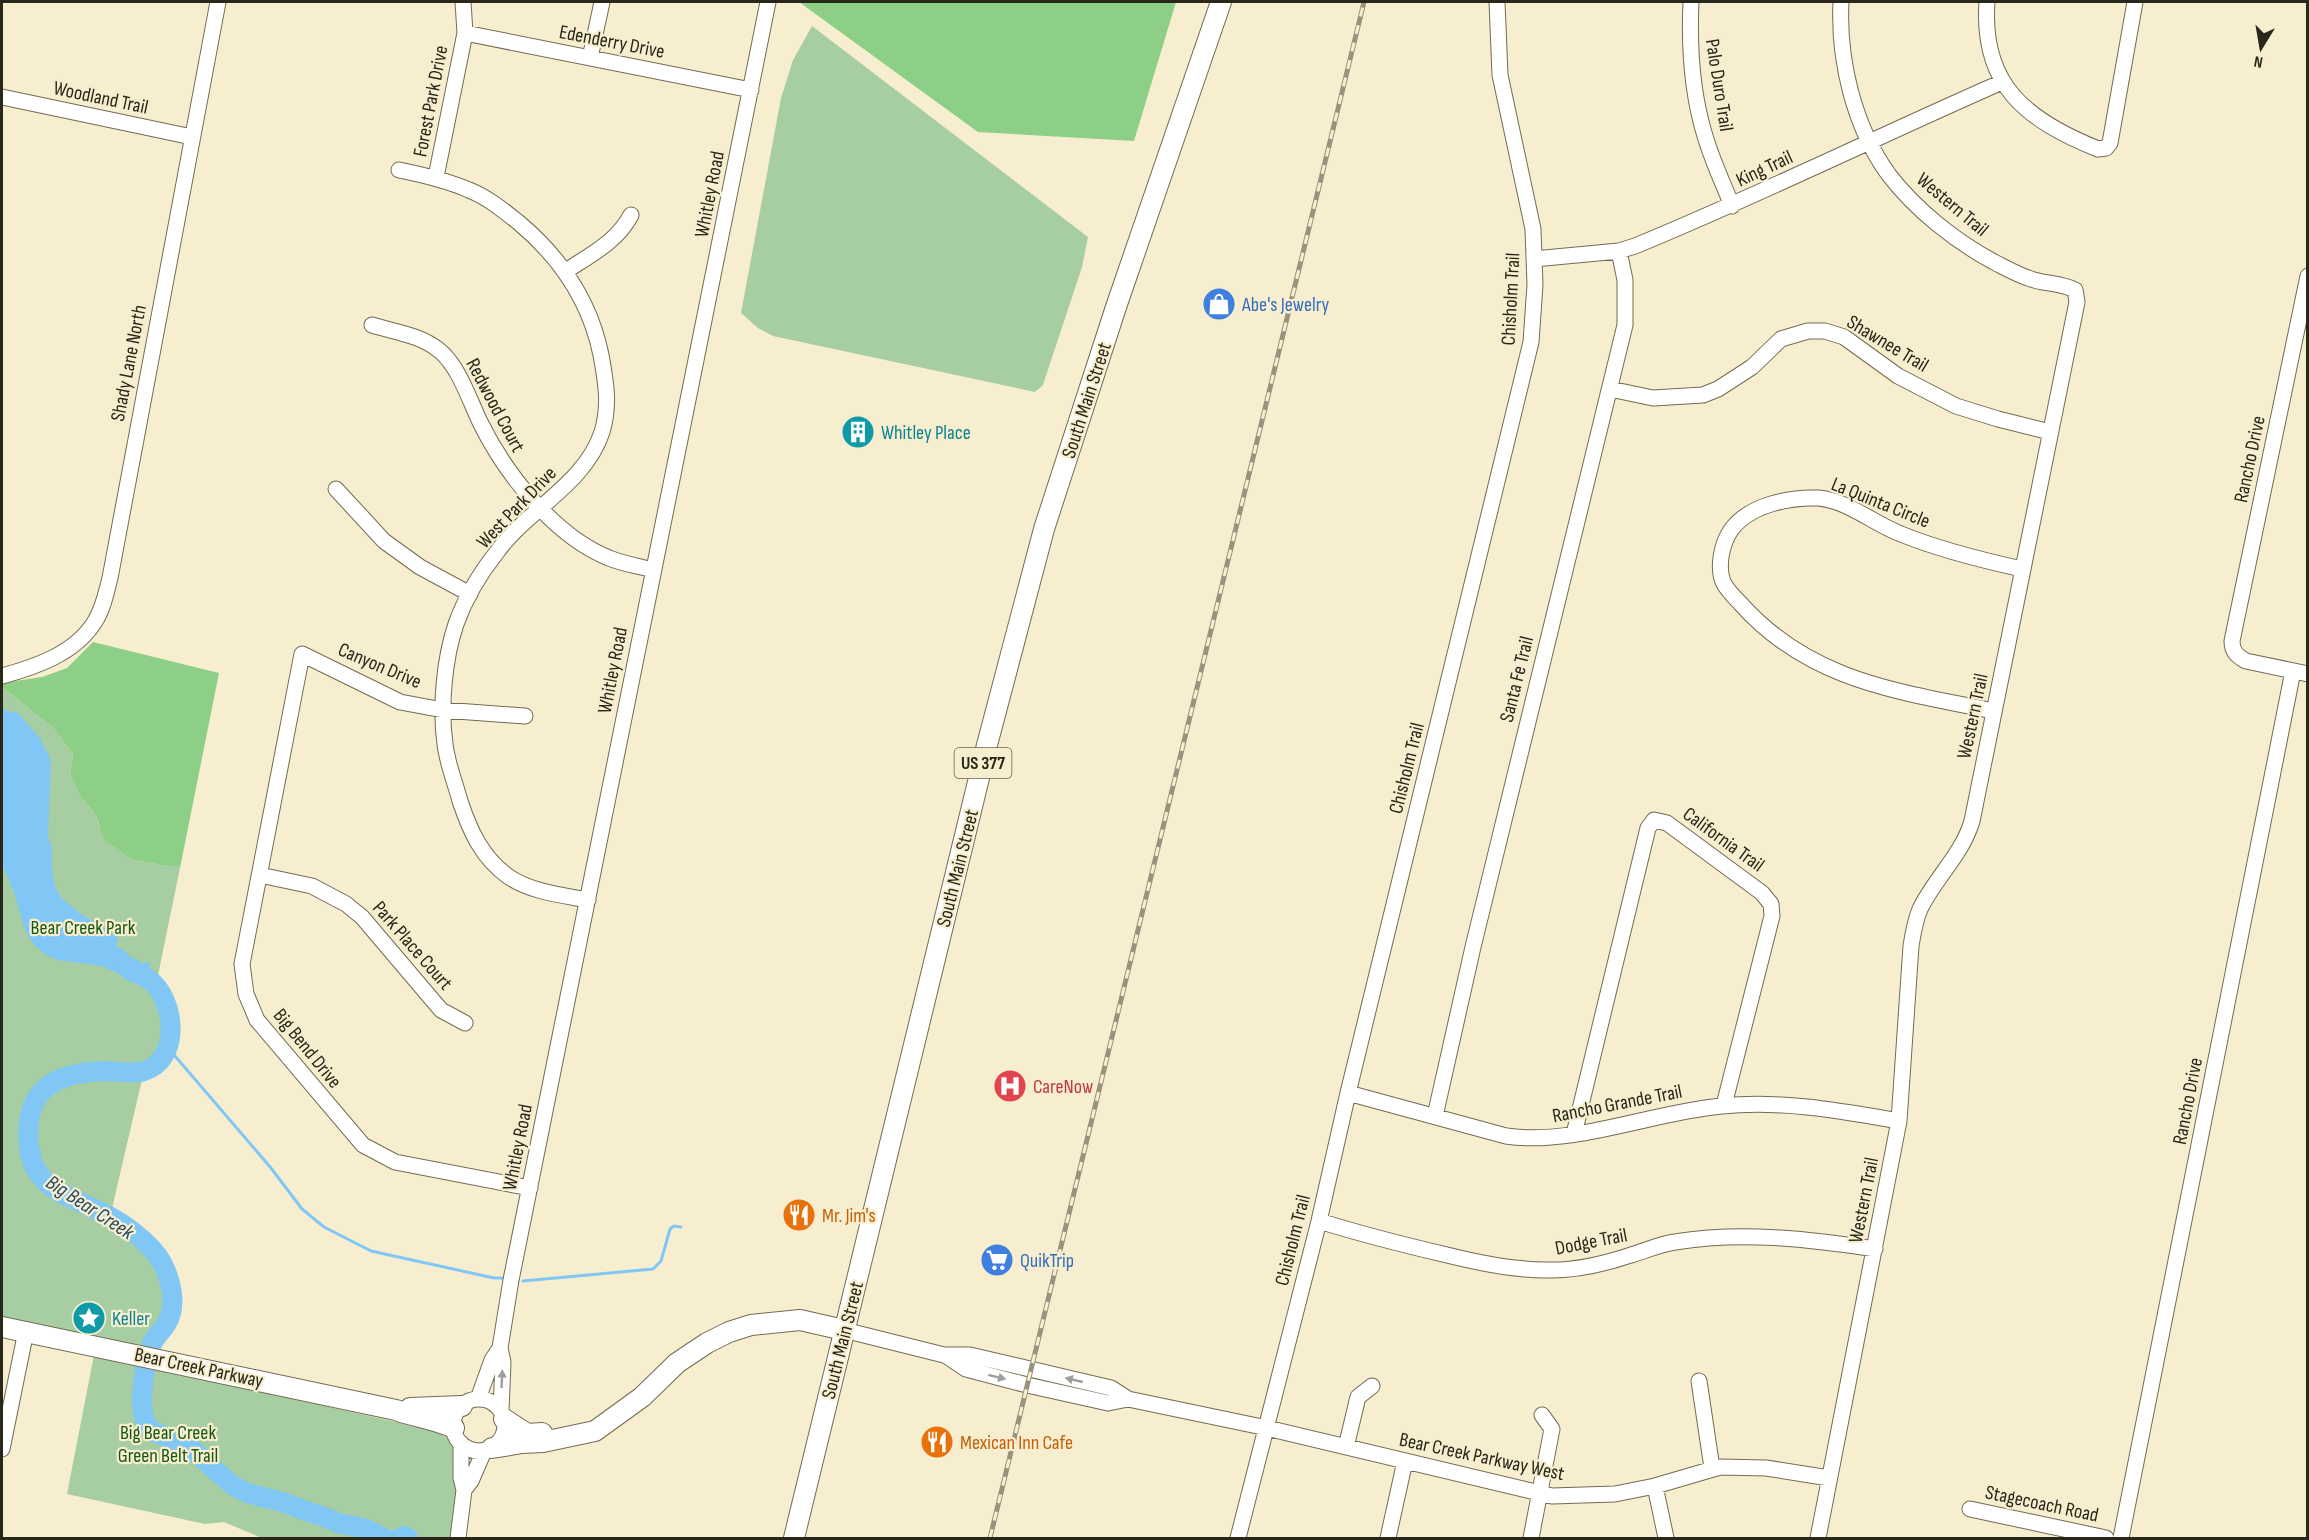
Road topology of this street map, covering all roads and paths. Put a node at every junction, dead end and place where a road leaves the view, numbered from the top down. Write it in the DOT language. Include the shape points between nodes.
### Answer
graph roads {
  1 [pos="218,2"];
  2 [pos="463,2"];
  3 [pos="602,2"];
  4 [pos="768,2"];
  5 [pos="1221,2"];
  6 [pos="1497,2"];
  7 [pos="1691,2"];
  8 [pos="1841,2"];
  9 [pos="1987,2"];
  10 [pos="2135,2"];
  11 [pos="465,33"];
  12 [pos="590,58"];
  13 [pos="2002,82"];
  14 [pos="751,90"];
  15 [pos="2,97"];
  16 [pos="192,137"];
  17 [pos="1869,141"];
  18 [pos="399,170"];
  19 [pos="436,177"];
  20 [pos="1732,206"];
  21 [pos="631,215"];
  22 [pos="1619,251"];
  23 [pos="1534,259"];
  24 [pos="566,271"];
  25 [pos="2307,276"];
  26 [pos="372,325"];
  27 [pos="1610,389"];
  28 [pos="2050,432"];
  29 [pos="336,489"];
  30 [pos="541,507"];
  31 [pos="2022,569"];
  32 [pos="653,570"];
  33 [pos="470,594"];
  34 [pos="302,654"];
  35 [pos="2300,672"];
  36 [pos="2,676"];
  37 [pos="443,710"];
  38 [pos="1993,711"];
  39 [pos="525,716"];
  40 [pos="260,875"];
  41 [pos="588,900"];
  42 [pos="465,1023"];
  43 [pos="1348,1093"];
  44 [pos="1724,1105"];
  45 [pos="1435,1116"];
  46 [pos="1899,1121"];
  47 [pos="1574,1134"];
  48 [pos="530,1188"];
  49 [pos="1319,1221"];
  50 [pos="1875,1249"];
  51 [pos="2,1327"];
  52 [pos="844,1330"];
  53 [pos="26,1331"];
  54 [pos="500,1348"];
  55 [pos="1699,1381"];
  56 [pos="1372,1386"];
  57 [pos="470,1402"];
  58 [pos="396,1410"];
  59 [pos="502,1415"];
  60 [pos="1542,1415"];
  61 [pos="606,1422"];
  62 [pos="1267,1428"];
  63 [pos="457,1436"];
  64 [pos="1346,1447"];
  65 [pos="2,1449"];
  66 [pos="488,1449"];
  67 [pos="1405,1461"];
  68 [pos="1712,1468"];
  69 [pos="1829,1478"];
  70 [pos="1655,1486"];
  71 [pos="464,1490"];
  72 [pos="1540,1494"];
  73 [pos="1970,1509"];
  74 [pos="458,1539"];
  75 [pos="794,1539"];
  76 [pos="1238,1539"];
  77 [pos="1388,1539"];
  78 [pos="1531,1539"];
  79 [pos="1666,1539"];
  80 [pos="1818,1539"];
  81 [pos="2106,1539"];
  82 [pos="2121,1539"];
  1 -- 16 [label="street, Shady Lane North"];
  2 -- 11 [label="street, Forest Park Drive"];
  3 -- 12 [label="street"];
  4 -- 14 [label="street, Whitley Road"];
  5 -- 52 [label="main road, South Main Street / US 377" via="1044,529"];
  6 -- 23 [label="street, Chisholm Trail" via="1500,75 1533,229"];
  7 -- 20 [label="street, Palo Duro Trail" via="1696,97 1705,136"];
  8 -- 17 [label="street, Western Trail" via="1846,71"];
  9 -- 13 [label="street" via="1985,27 1989,49"];
  10 -- 13 [label="street" via="2106,148 2098,149 2044,123"];
  11 -- 12 [label="street, Edenderry Drive"];
  11 -- 19 [label="street, Forest Park Drive"];
  12 -- 14 [label="street, Edenderry Drive"];
  13 -- 17 [label="street, King Trail"];
  14 -- 32 [label="street, Whitley Road"];
  15 -- 16 [label="street, Woodland Trail"];
  16 -- 36 [label="street, Shady Lane North" via="110,578 100,610 82,639 68,649"];
  17 -- 20 [label="street, King Trail"];
  17 -- 28 [label="street, Western Trail" via="1889,175 1959,241 2021,275 2075,290 2077,302"];
  18 -- 19 [label="street, West Park Drive"];
  19 -- 24 [label="street, West Park Drive" via="494,203 532,233"];
  20 -- 22 [label="street, King Trail"];
  21 -- 24 [label="street" via="616,238"];
  22 -- 23 [label="street, King Trail"];
  22 -- 27 [label="street, Santa Fe Trail" via="1625,280 1625,325"];
  23 -- 43 [label="street, Chisholm Trail" via="1527,363"];
  24 -- 30 [label="street, West Park Drive" via="592,323 607,400 602,431 588,459"];
  25 -- 35 [label="street, Rancho Drive" via="2232,641 2232,650 2246,662"];
  26 -- 30 [label="street, Redwood Court" via="411,335 442,352 494,451 519,487"];
  27 -- 28 [label="street, Shawnee Trail" via="1653,399 1703,394 1752,367 1781,339 1808,331 1825,332 1844,337 1898,376 1956,406"];
  27 -- 45 [label="street, Santa Fe Trail" via="1478,924"];
  28 -- 31 [label="street, Western Trail"];
  29 -- 33 [label="street" via="384,541 420,567"];
  30 -- 32 [label="street, Redwood Court" via="581,543 608,558"];
  30 -- 33 [label="street, West Park Drive" via="497,550"];
  31 -- 38 [label="street, Western Trail"];
  31 -- 38 [label="street, La Quinta Circle" via="1961,555 1899,534 1842,505 1819,498 1768,505 1749,514 1725,539 1720,568 1724,582 1752,616 1784,643 1821,666 1855,680"];
  32 -- 41 [label="street, Whitley Road"];
  33 -- 37 [label="street, West Park Drive" via="456,624"];
  34 -- 37 [label="street, Canyon Drive" via="400,702"];
  34 -- 40 [label="street, Big Bend Drive"];
  35 -- 82 [label="street, Rancho Drive"];
  37 -- 39 [label="street, Canyon Drive"];
  37 -- 41 [label="street, West Park Drive" via="451,771 479,847 521,884"];
  38 -- 46 [label="street, Western Trail" via="1969,830 1914,926"];
  40 -- 42 [label="street, Park Place Court" via="312,886 346,904 362,917 441,1010"];
  40 -- 48 [label="street, Big Bend Drive" via="243,957 248,1002 264,1031 351,1133 374,1152 395,1162"];
  41 -- 48 [label="street, Whitley Road"];
  43 -- 45 [label="street, Rancho Grande Trail"];
  43 -- 49 [label="street, Chisholm Trail"];
  44 -- 46 [label="street, Rancho Grande Trail" via="1817,1107"];
  44 -- 47 [label="street, Rancho Grande Trail"];
  44 -- 47 [label="street, California Trail" via="1772,916 1771,903 1667,823 1654,820 1648,828 1627,909"];
  45 -- 47 [label="street, Rancho Grande Trail" via="1527,1139"];
  46 -- 50 [label="street, Western Trail"];
  48 -- 54 [label="street, Whitley Road"];
  49 -- 50 [label="street, Dodge Trail" via="1477,1262 1548,1271 1582,1268 1672,1242 1716,1236 1802,1238"];
  49 -- 62 [label="street, Chisholm Trail"];
  50 -- 69 [label="street, Western Trail"];
  51 -- 53 [label="main road, Bear Creek Parkway"];
  52 -- 61 [label="main road" via="800,1320 751,1325 729,1332 677,1363 642,1397"];
  52 -- 62 [label="street, Bear Creek Parkway West" via="944,1355 970,1355 1111,1389 1128,1399"];
  52 -- 75 [label="main road, South Main Street / US 377"];
  53 -- 58 [label="main road, Bear Creek Parkway"];
  53 -- 65 [label="street"];
  54 -- 57 [label="street, Whitley Road"];
  59 -- 54 [label="street, Whitley Road, one-way"];
  55 -- 68 [label="street"];
  56 -- 64 [label="street" via="1358,1397"];
  57 -- 58 [label="main road, Bear Creek Parkway"];
  57 -- 59 [label="street" via="495,1404"];
  57 -- 63 [label="street" via="457,1412"];
  58 -- 63 [label="main road, Bear Creek Parkway" via="438,1421"];
  59 -- 61 [label="main road" via="527,1434 554,1433"];
  59 -- 66 [label="street" via="503,1436"];
  60 -- 72 [label="street" via="1552,1429"];
  61 -- 66 [label="main road" via="595,1431 578,1436"];
  62 -- 64 [label="street, Bear Creek Parkway West"];
  62 -- 76 [label="street, Chisholm Trail"];
  63 -- 66 [label="street" via="468,1448"];
  63 -- 71 [label="street"];
  64 -- 67 [label="street, Bear Creek Parkway West"];
  66 -- 71 [label="street"];
  67 -- 72 [label="street, Bear Creek Parkway West"];
  67 -- 77 [label="street"];
  68 -- 69 [label="street, Bear Creek Parkway West" via="1766,1468"];
  68 -- 70 [label="street, Bear Creek Parkway West"];
  69 -- 80 [label="street, Western Trail"];
  70 -- 72 [label="street, Bear Creek Parkway West" via="1615,1494"];
  70 -- 79 [label="street"];
  71 -- 74 [label="street"];
  72 -- 78 [label="street"];
  73 -- 81 [label="street, Stagecoach Road"];
}
